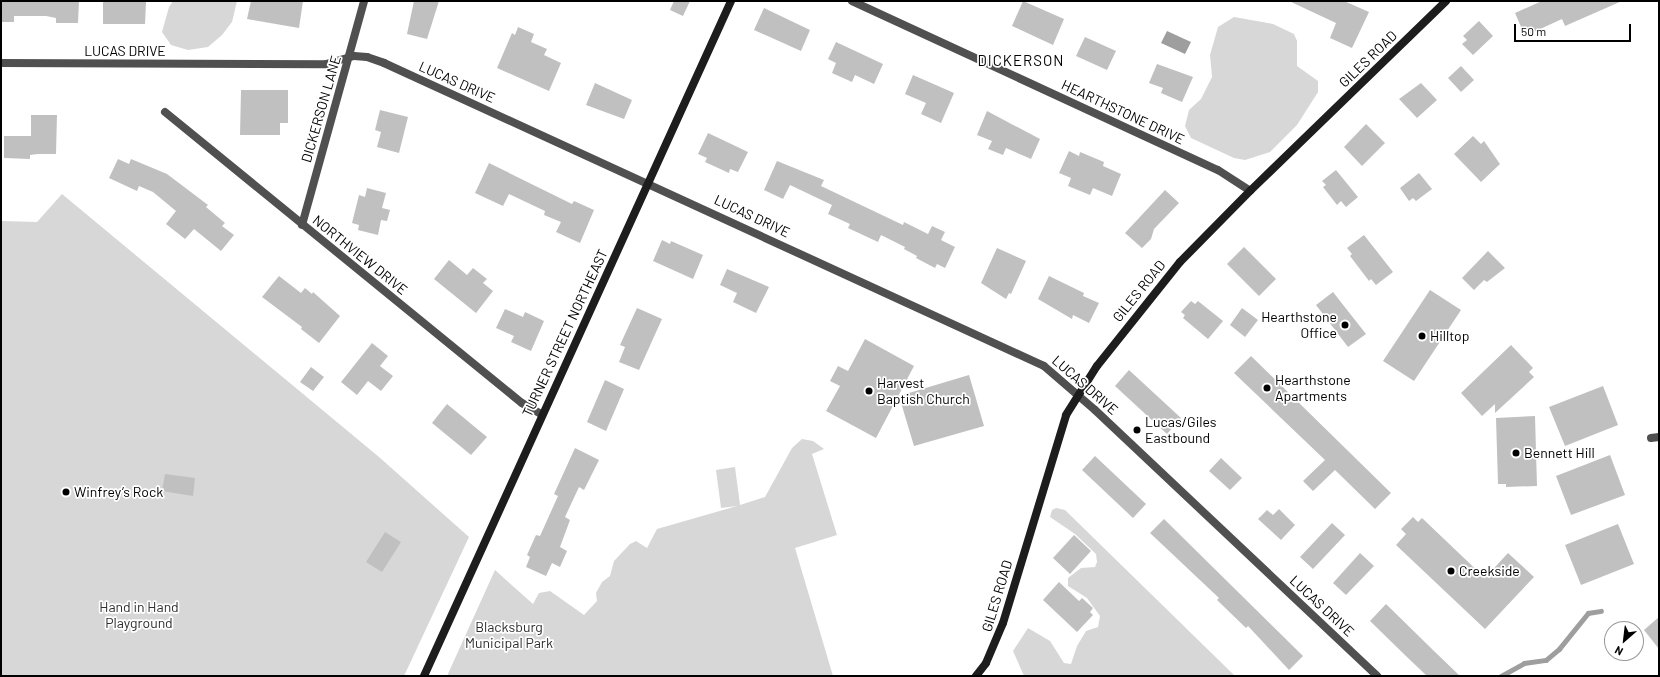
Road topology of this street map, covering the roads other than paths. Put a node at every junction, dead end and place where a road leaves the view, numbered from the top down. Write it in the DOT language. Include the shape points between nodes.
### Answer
graph roads {
  1 [pos="364,1"];
  2 [pos="731,1"];
  3 [pos="852,1"];
  4 [pos="1442,2"];
  5 [pos="350,57"];
  6 [pos="1,64"];
  7 [pos="165,112"];
  8 [pos="648,182"];
  9 [pos="1250,191"];
  10 [pos="302,225"];
  11 [pos="1078,394"];
  12 [pos="542,414"];
  13 [pos="424,676"];
  14 [pos="976,676"];
  15 [pos="1377,676"];
  1 -- 5 [label="street, DICKERSON LANE"];
  2 -- 8 [label="street, TURNER STREET NORTHEAST"];
  3 -- 9 [label="street, HEARTHSTONE DRIVE" via="1218,170"];
  4 -- 9 [label="street, GILES ROAD"];
  5 -- 6 [label="street, LUCAS DRIVE" via="326,64"];
  5 -- 8 [label="street, LUCAS DRIVE" via="375,59"];
  5 -- 10 [label="street, DICKERSON LANE"];
  7 -- 10 [label="street, NORTHVIEW DRIVE"];
  8 -- 11 [label="street, LUCAS DRIVE" via="1044,366"];
  8 -- 12 [label="street, TURNER STREET NORTHEAST"];
  9 -- 11 [label="street, GILES ROAD" via="1154,292"];
  10 -- 12 [label="street, NORTHVIEW DRIVE" via="522,404"];
  11 -- 14 [label="street, GILES ROAD" via="1066,415 1056,444 996,644"];
  11 -- 15 [label="street, LUCAS DRIVE"];
  12 -- 13 [label="street, TURNER STREET NORTHEAST"];
}
